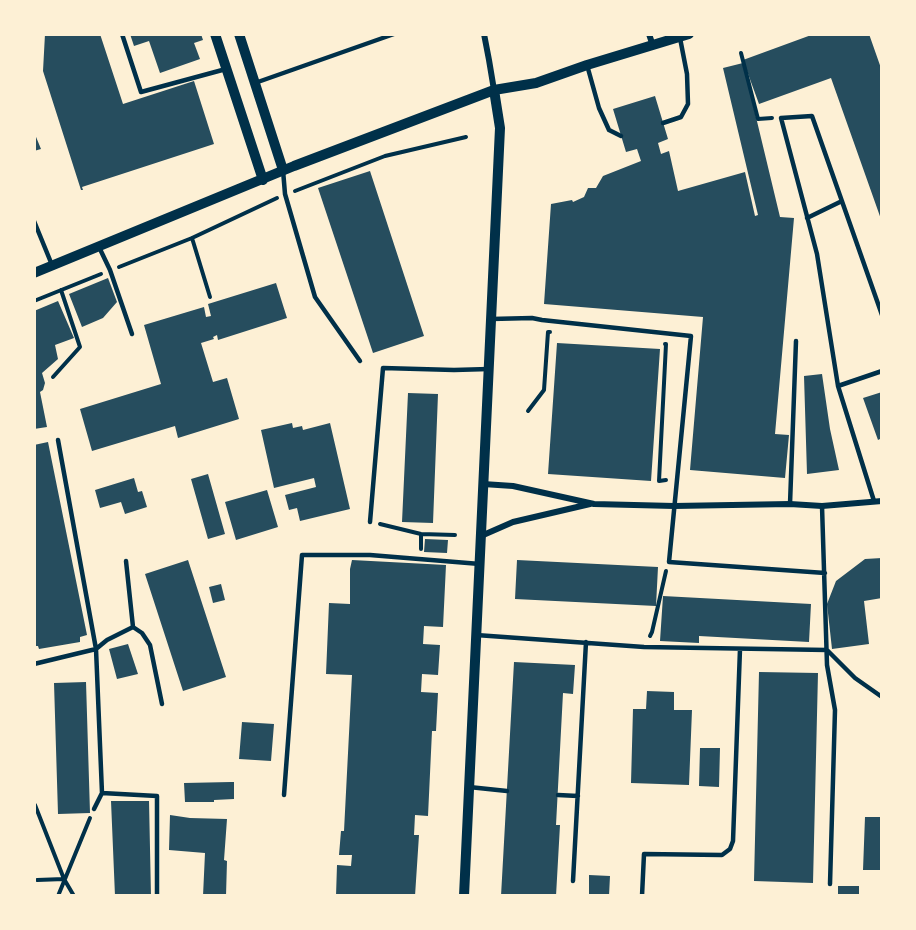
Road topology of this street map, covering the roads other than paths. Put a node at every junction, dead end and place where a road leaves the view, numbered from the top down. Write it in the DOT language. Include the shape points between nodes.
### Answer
graph roads {
  1 [pos="122,34"];
  2 [pos="215,34"];
  3 [pos="238,34"];
  4 [pos="394,34"];
  5 [pos="484,34"];
  6 [pos="649,34"];
  7 [pos="685,36"];
  8 [pos="653,46"];
  9 [pos="587,65"];
  10 [pos="226,69"];
  11 [pos="255,83"];
  12 [pos="494,90"];
  13 [pos="663,123"];
  14 [pos="621,136"];
  15 [pos="283,171"];
  16 [pos="263,180"];
  17 [pos="842,201"];
  18 [pos="807,218"];
  19 [pos="34,221"];
  20 [pos="99,247"];
  21 [pos="52,265"];
  22 [pos="34,273"];
  23 [pos="882,315"];
  24 [pos="491,319"];
  25 [pos="132,334"];
  26 [pos="796,341"];
  27 [pos="360,361"];
  28 [pos="489,369"];
  29 [pos="882,371"];
  30 [pos="838,386"];
  31 [pos="58,441"];
  32 [pos="483,484"];
  33 [pos="874,501"];
  34 [pos="882,501"];
  35 [pos="594,504"];
  36 [pos="790,504"];
  37 [pos="674,506"];
  38 [pos="822,506"];
  39 [pos="370,522"];
  40 [pos="481,536"];
  41 [pos="126,561"];
  42 [pos="480,564"];
  43 [pos="825,573"];
  44 [pos="133,627"];
  45 [pos="477,635"];
  46 [pos="586,642"];
  47 [pos="96,649"];
  48 [pos="740,649"];
  49 [pos="826,650"];
  50 [pos="34,664"];
  51 [pos="882,697"];
  52 [pos="162,704"];
  53 [pos="469,788"];
  54 [pos="507,791"];
  55 [pos="102,793"];
  56 [pos="284,795"];
  57 [pos="558,795"];
  58 [pos="578,796"];
  59 [pos="94,809"];
  60 [pos="573,881"];
  61 [pos="830,885"];
  62 [pos="157,896"];
  63 [pos="464,896"];
  64 [pos="642,896"];
  1 -- 10 [label="lane" via="141,92"];
  2 -- 10 [label="street"];
  3 -- 11 [label="street"];
  4 -- 11 [label="lane"];
  5 -- 12 [label="street"];
  6 -- 8 [label="street"];
  7 -- 8 [label="street"];
  7 -- 13 [label="lane" via="688,104 681,117"];
  8 -- 9 [label="street"];
  9 -- 12 [label="street" via="536,83"];
  9 -- 14 [label="lane" via="609,130"];
  10 -- 16 [label="street"];
  11 -- 15 [label="street"];
  12 -- 15 [label="street"];
  12 -- 24 [label="street" via="500,128"];
  15 -- 16 [label="street"];
  15 -- 27 [label="lane" via="285,194 315,297"];
  16 -- 20 [label="street"];
  17 -- 18 [label="lane"];
  17 -- 18 [label="lane" via="812,116 781,118"];
  17 -- 23 [label="lane"];
  18 -- 30 [label="lane" via="817,254"];
  19 -- 21 [label="lane"];
  20 -- 21 [label="street"];
  20 -- 25 [label="lane"];
  21 -- 22 [label="street"];
  24 -- 28 [label="street"];
  24 -- 37 [label="lane" via="532,318 691,336"];
  26 -- 36 [label="lane"];
  28 -- 32 [label="street"];
  28 -- 39 [label="lane" via="383,369"];
  29 -- 30 [label="lane"];
  30 -- 33 [label="lane"];
  31 -- 47 [label="lane"];
  32 -- 35 [label="street" via="513,486"];
  32 -- 40 [label="street"];
  33 -- 34 [label="street"];
  33 -- 38 [label="street"];
  35 -- 37 [label="street"];
  35 -- 40 [label="street" via="513,522"];
  36 -- 37 [label="street"];
  36 -- 38 [label="street"];
  37 -- 43 [label="lane" via="669,561"];
  38 -- 43 [label="lane"];
  40 -- 42 [label="street"];
  41 -- 44 [label="lane"];
  42 -- 45 [label="street"];
  42 -- 56 [label="lane" via="370,555 302,555"];
  43 -- 49 [label="lane"];
  44 -- 47 [label="lane"];
  44 -- 52 [label="lane" via="150,645"];
  45 -- 46 [label="lane"];
  45 -- 53 [label="street"];
  46 -- 48 [label="lane"];
  46 -- 58 [label="lane"];
  47 -- 50 [label="lane"];
  47 -- 55 [label="lane"];
  48 -- 49 [label="lane"];
  48 -- 64 [label="lane" via="730,849 722,855 644,854"];
  49 -- 51 [label="lane"];
  49 -- 61 [label="lane" via="835,710"];
  53 -- 54 [label="lane"];
  53 -- 63 [label="street"];
  55 -- 59 [label="lane"];
  55 -- 62 [label="lane" via="157,796"];
  57 -- 58 [label="lane"];
  58 -- 60 [label="lane"];
}
